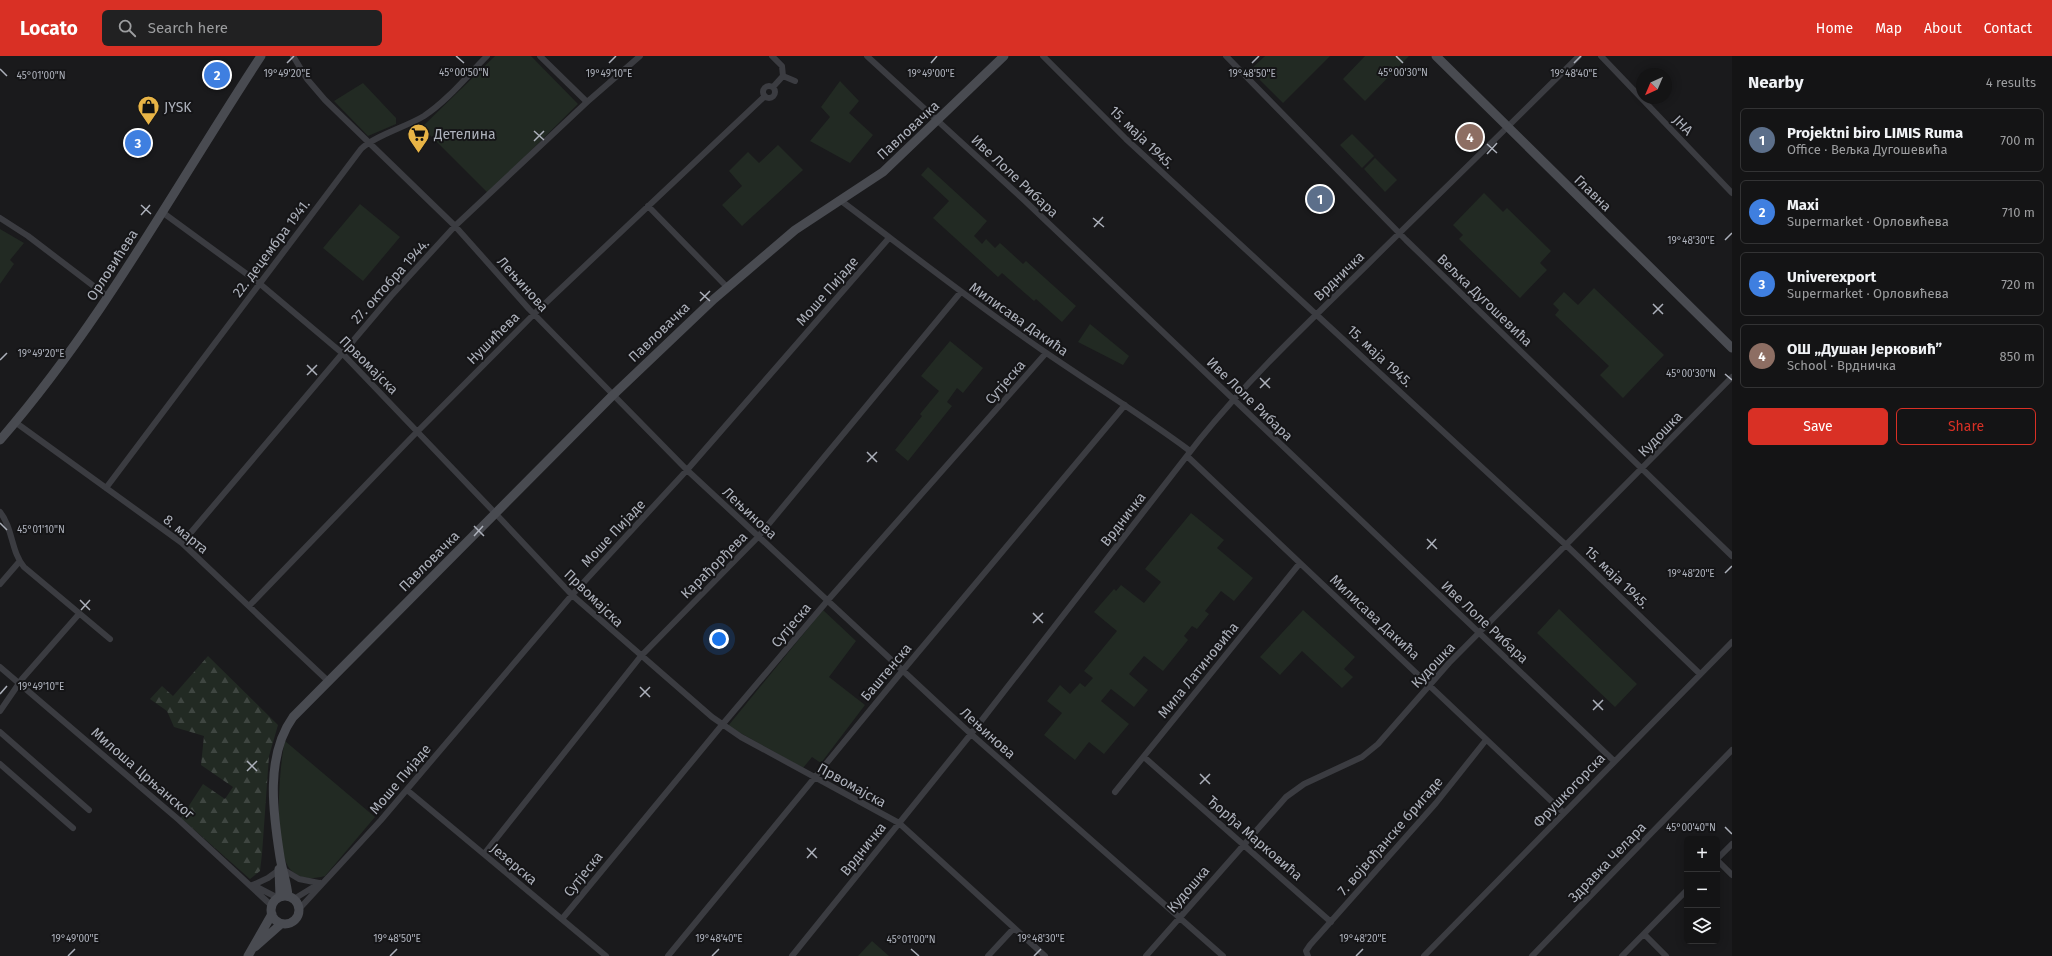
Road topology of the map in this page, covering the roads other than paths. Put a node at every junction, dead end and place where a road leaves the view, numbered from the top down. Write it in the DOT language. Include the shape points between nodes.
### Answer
graph roads {
  1 [pos="261,56"];
  2 [pos="293,56"];
  3 [pos="487,56"];
  4 [pos="540,56"];
  5 [pos="640,56"];
  6 [pos="772,56"];
  7 [pos="867,56"];
  8 [pos="1004,56"];
  9 [pos="1043,56"];
  10 [pos="1226,56"];
  11 [pos="1436,56"];
  12 [pos="1579,56"];
  13 [pos="1601,56"];
  14 [pos="783,76"];
  15 [pos="796,81"];
  16 [pos="587,102"];
  17 [pos="938,121"];
  18 [pos="1508,128"];
  19 [pos="369,142"];
  20 [pos="1732,193"];
  21 [pos="840,200"];
  22 [pos="648,206"];
  23 [pos="162,212"];
  24 [pos="0,218"];
  25 [pos="455,226"];
  26 [pos="1399,233"];
  27 [pos="889,238"];
  28 [pos="259,283"];
  29 [pos="727,287"];
  30 [pos="960,293"];
  31 [pos="108,297"];
  32 [pos="534,314"];
  33 [pos="1316,314"];
  34 [pos="1732,348"];
  35 [pos="342,353"];
  36 [pos="1046,353"];
  37 [pos="1732,377"];
  38 [pos="612,396"];
  39 [pos="1233,400"];
  40 [pos="1125,405"];
  41 [pos="15,422"];
  42 [pos="417,432"];
  43 [pos="0,440"];
  44 [pos="1188,454"];
  45 [pos="1642,469"];
  46 [pos="687,470"];
  47 [pos="106,488"];
  48 [pos="0,512"];
  49 [pos="496,514"];
  50 [pos="758,537"];
  51 [pos="182,543"];
  52 [pos="1566,545"];
  53 [pos="1732,556"];
  54 [pos="19,562"];
  55 [pos="1300,563"];
  56 [pos="0,584"];
  57 [pos="572,595"];
  58 [pos="828,600"];
  59 [pos="249,606"];
  60 [pos="79,614"];
  61 [pos="1480,633"];
  62 [pos="110,639"];
  63 [pos="1732,642"];
  64 [pos="641,656"];
  65 [pos="0,667"];
  66 [pos="903,670"];
  67 [pos="1700,674"];
  68 [pos="328,681"];
  69 [pos="19,683"];
  70 [pos="1429,685"];
  71 [pos="0,711"];
  72 [pos="722,725"];
  73 [pos="0,732"];
  74 [pos="971,734"];
  75 [pos="1486,740"];
  76 [pos="1732,750"];
  77 [pos="1144,757"];
  78 [pos="1614,761"];
  79 [pos="0,764"];
  80 [pos="814,778"];
  81 [pos="407,790"];
  82 [pos="1115,792"];
  83 [pos="89,810"];
  84 [pos="1564,813"];
  85 [pos="899,824"];
  86 [pos="73,828"];
  87 [pos="1244,844"];
  88 [pos="1732,844"];
  89 [pos="484,854"];
  90 [pos="1720,857"];
  91 [pos="1720,863"];
  92 [pos="281,867"];
  93 [pos="1732,875"];
  94 [pos="321,883"];
  95 [pos="251,884"];
  96 [pos="1684,893"];
  97 [pos="280,902"];
  98 [pos="300,908"];
  99 [pos="1179,918"];
  100 [pos="562,919"];
  101 [pos="1331,922"];
  102 [pos="280,924"];
  103 [pos="1014,928"];
  104 [pos="1644,934"];
  105 [pos="255,947"];
  106 [pos="248,956"];
  107 [pos="606,956"];
  108 [pos="668,956"];
  109 [pos="792,956"];
  110 [pos="988,956"];
  111 [pos="1045,956"];
  112 [pos="1146,956"];
  113 [pos="1223,956"];
  114 [pos="1308,956"];
  115 [pos="1424,956"];
  116 [pos="1532,956"];
  117 [pos="1622,956"];
  118 [pos="1666,956"];
  1 -- 23 [label="street, Орловићева"];
  2 -- 19 [label="street, Лењинова" via="307,79 325,100"];
  3 -- 19 [label="street, 22. децембра 1941." via="431,111"];
  4 -- 16 [label="street"];
  5 -- 16 [label="street, 27. октобра 1944."];
  6 -- 14 [label="street" via="782,66"];
  7 -- 17 [label="street, Иве Лоле Рибара"];
  8 -- 17 [label="street, Павловачка"];
  9 -- 33 [label="street, 15. маја 1945." via="1126,139"];
  10 -- 26 [label="street, Вељка Дугошевића"];
  11 -- 18 [label="street, Главна"];
  12 -- 18 [label="street, Врдничка"];
  13 -- 20 [label="street, ЈНА"];
  14 -- 15 [label="street"];
  14 -- 22 [label="street, Нушићева" via="773,87 765,88 765,96"];
  16 -- 25 [label="street, 27. октобра 1944."];
  17 -- 21 [label="street, Павловачка" via="883,172"];
  17 -- 39 [label="street, Иве Лоле Рибара"];
  18 -- 26 [label="street, Врдничка"];
  18 -- 34 [label="street, Главна"];
  19 -- 25 [label="street, Лењинова"];
  19 -- 28 [label="street, 22. децембра 1941."];
  21 -- 27 [label="street, Милисава Дакића"];
  21 -- 29 [label="street, Павловачка" via="795,230"];
  22 -- 29 [label="street"];
  22 -- 32 [label="street, Нушићева"];
  23 -- 28 [label="street, Првомајска"];
  23 -- 31 [label="street, Орловићева"];
  24 -- 31 [label="street" via="28,236"];
  25 -- 32 [label="street, Лењинова"];
  25 -- 35 [label="street, 27. октобра 1944."];
  26 -- 33 [label="street, Врдничка"];
  26 -- 45 [label="street, Вељка Дугошевића"];
  27 -- 30 [label="street, Милисава Дакића"];
  27 -- 46 [label="street, Моше Пијаде"];
  28 -- 35 [label="street, Првомајска"];
  28 -- 47 [label="street, 22. децембра 1941."];
  29 -- 38 [label="street, Павловачка"];
  30 -- 36 [label="street, Милисава Дакића"];
  30 -- 50 [label="street, Карађорђева"];
  31 -- 41 [label="street, Орловићева" via="63,361"];
  32 -- 38 [label="street, Лењинова"];
  32 -- 42 [label="street, Нушићева"];
  33 -- 39 [label="street, Врдничка"];
  33 -- 52 [label="street, 15. маја 1945."];
  35 -- 42 [label="street, Првомајска"];
  35 -- 51 [label="street, 27. октобра 1944."];
  36 -- 40 [label="street, Милисава Дакића"];
  36 -- 58 [label="street, Сутјеска"];
  37 -- 45 [label="street, Кудошка"];
  38 -- 46 [label="street, Лењинова"];
  38 -- 49 [label="street, Павловачка"];
  39 -- 44 [label="street, Врдничка"];
  39 -- 61 [label="street, Иве Лоле Рибара"];
  40 -- 44 [label="street, Милисава Дакића"];
  40 -- 66 [label="street, Баштенска"];
  41 -- 43 [label="street, Орловићева"];
  41 -- 47 [label="street, 8. марта"];
  42 -- 49 [label="street, Првомајска"];
  42 -- 59 [label="street, Нушићева"];
  44 -- 55 [label="street, Милисава Дакића"];
  44 -- 74 [label="street, Врдничка"];
  45 -- 52 [label="street, Кудошка"];
  45 -- 53 [label="street, Вељка Дугошевића"];
  46 -- 50 [label="street, Лењинова"];
  46 -- 57 [label="street, Моше Пијаде"];
  47 -- 51 [label="street, 8. марта"];
  48 -- 54 [label="street" via="7,524"];
  49 -- 57 [label="street, Првомајска"];
  49 -- 68 [label="street, Павловачка"];
  50 -- 58 [label="street, Лењинова"];
  50 -- 64 [label="street, Карађорђева"];
  51 -- 59 [label="street, 8. марта"];
  52 -- 61 [label="street, Кудошка"];
  52 -- 67 [label="street, 15. маја 1945."];
  54 -- 56 [label="street"];
  54 -- 60 [label="street"];
  55 -- 70 [label="street, Милисава Дакића"];
  55 -- 77 [label="street, Мила Латиновића"];
  57 -- 64 [label="street, Првомајска"];
  57 -- 81 [label="street, Моше Пијаде"];
  58 -- 66 [label="street, Лењинова"];
  58 -- 72 [label="street, Сутјеска"];
  59 -- 68 [label="street, 8. марта"];
  60 -- 62 [label="street"];
  60 -- 69 [label="street"];
  61 -- 70 [label="street, Кудошка"];
  61 -- 78 [label="street, Иве Лоле Рибара"];
  63 -- 67 [label="street, Фрушкогорска"];
  64 -- 72 [label="street, Првомајска"];
  64 -- 89 [label="street, Карађорђева"];
  65 -- 69 [label="street, Милоша Црњанског"];
  66 -- 74 [label="street, Лењинова"];
  66 -- 80 [label="street, Баштенска"];
  67 -- 78 [label="street, Фрушкогорска"];
  68 -- 92 [label="street, Павловачка" via="292,717 280,743 274,789"];
  69 -- 71 [label="street"];
  69 -- 95 [label="street, Милоша Црњанског"];
  70 -- 75 [label="street, Милисава Дакића"];
  70 -- 87 [label="street, Кудошка" via="1378,744 1351,763 1294,790"];
  72 -- 80 [label="street, Првомајска"];
  72 -- 100 [label="street, Сутјеска"];
  73 -- 83 [label="street"];
  74 -- 85 [label="street, Врдничка"];
  74 -- 99 [label="street, Лењинова"];
  75 -- 84 [label="street, Милисава Дакића"];
  75 -- 101 [label="street, 7. војвођанске бригаде" via="1436,803"];
  76 -- 116 [label="street, Здравка Челара"];
  77 -- 82 [label="street, Мила Латиновића"];
  77 -- 87 [label="street, Ђорђа Марковића"];
  78 -- 84 [label="street, Фрушкогорска"];
  79 -- 86 [label="street"];
  80 -- 85 [label="street, Првомајска"];
  80 -- 108 [label="street, Баштенска"];
  81 -- 89 [label="street, Језерска"];
  81 -- 94 [label="street, Моше Пијаде" via="350,856"];
  84 -- 115 [label="street, Фрушкогорска"];
  85 -- 103 [label="street, Првомајска"];
  85 -- 109 [label="street, Врдничка"];
  87 -- 99 [label="street, Кудошка"];
  87 -- 101 [label="street, Ђорђа Марковића"];
  88 -- 90 [label="street"];
  89 -- 100 [label="street, Језерска"];
  91 -- 93 [label="street"];
  92 -- 94 [label="street" via="300,879"];
  92 -- 95 [label="street" via="268,878"];
  92 -- 97 [label="street, Павловачка"];
  94 -- 97 [label="street, Моше Пијаде"];
  94 -- 98 [label="street, Моше Пијаде"];
  95 -- 97 [label="street, Милоша Црњанског"];
  95 -- 97 [label="street, Милоша Црњанског"];
  96 -- 104 [label="street"];
  97 -- 98 [label="street, Павловачка"];
  97 -- 102 [label="street, Павловачка" via="275,920"];
  97 -- 105 [label="street" via="257,939"];
  98 -- 102 [label="street" via="293,923"];
  99 -- 112 [label="street, Кудошка"];
  99 -- 113 [label="street, Лењинова"];
  100 -- 107 [label="street, Језерска"];
  101 -- 114 [label="street, 7. војвођанске бригаде" via="1310,945 1306,951"];
  102 -- 105 [label="street"];
  103 -- 110 [label="street"];
  103 -- 111 [label="street, Првомајска"];
  104 -- 117 [label="street"];
  104 -- 118 [label="street"];
  105 -- 106 [label="street"];
}
